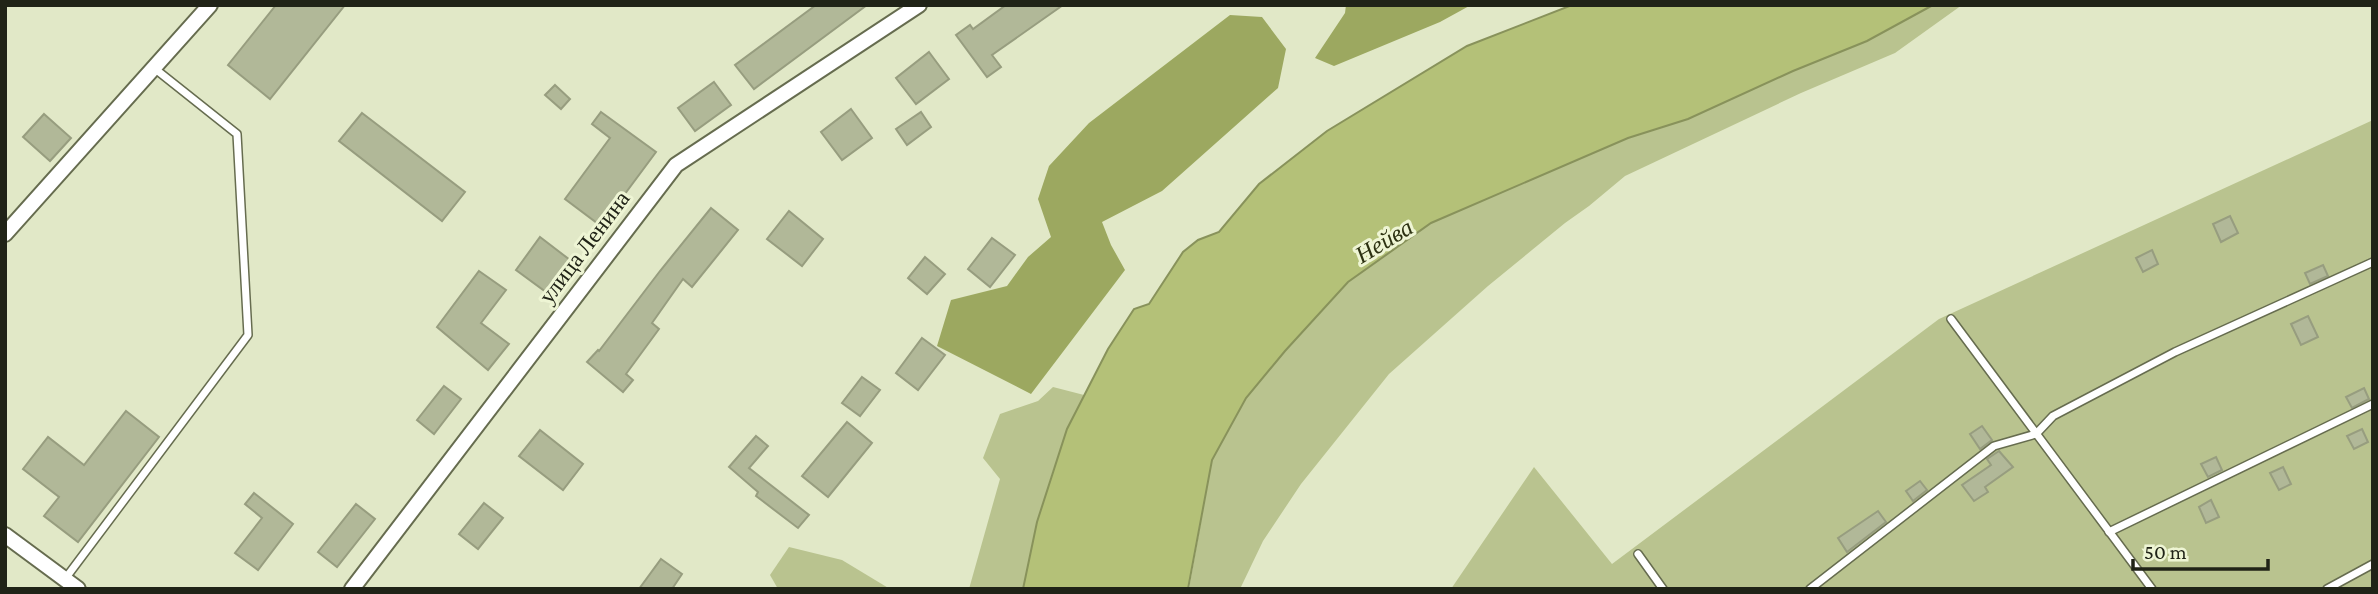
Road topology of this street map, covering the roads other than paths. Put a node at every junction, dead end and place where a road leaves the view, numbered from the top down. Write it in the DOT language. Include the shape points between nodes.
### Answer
graph roads {
  1 [pos="210,5"];
  2 [pos="919,5"];
  3 [pos="154,68"];
  4 [pos="5,234"];
  5 [pos="2373,262"];
  6 [pos="1951,319"];
  7 [pos="2373,404"];
  8 [pos="2036,434"];
  9 [pos="2109,532"];
  10 [pos="5,535"];
  11 [pos="1638,554"];
  12 [pos="2373,564"];
  13 [pos="65,579"];
  14 [pos="78,589"];
  15 [pos="352,589"];
  16 [pos="1663,589"];
  17 [pos="1810,589"];
  18 [pos="2152,589"];
  19 [pos="2327,589"];
  1 -- 3 [label="street"];
  2 -- 15 [label="street, улица Ленина" via="676,165"];
  3 -- 4 [label="street"];
  3 -- 13 [label="lane" via="237,134 248,335"];
  5 -- 8 [label="lane" via="2163,358 2053,416"];
  6 -- 8 [label="lane"];
  7 -- 9 [label="lane"];
  8 -- 9 [label="lane"];
  8 -- 17 [label="lane" via="1994,446"];
  9 -- 18 [label="lane"];
  10 -- 13 [label="street"];
  11 -- 16 [label="lane"];
  12 -- 19 [label="lane"];
  13 -- 14 [label="street"];
}
